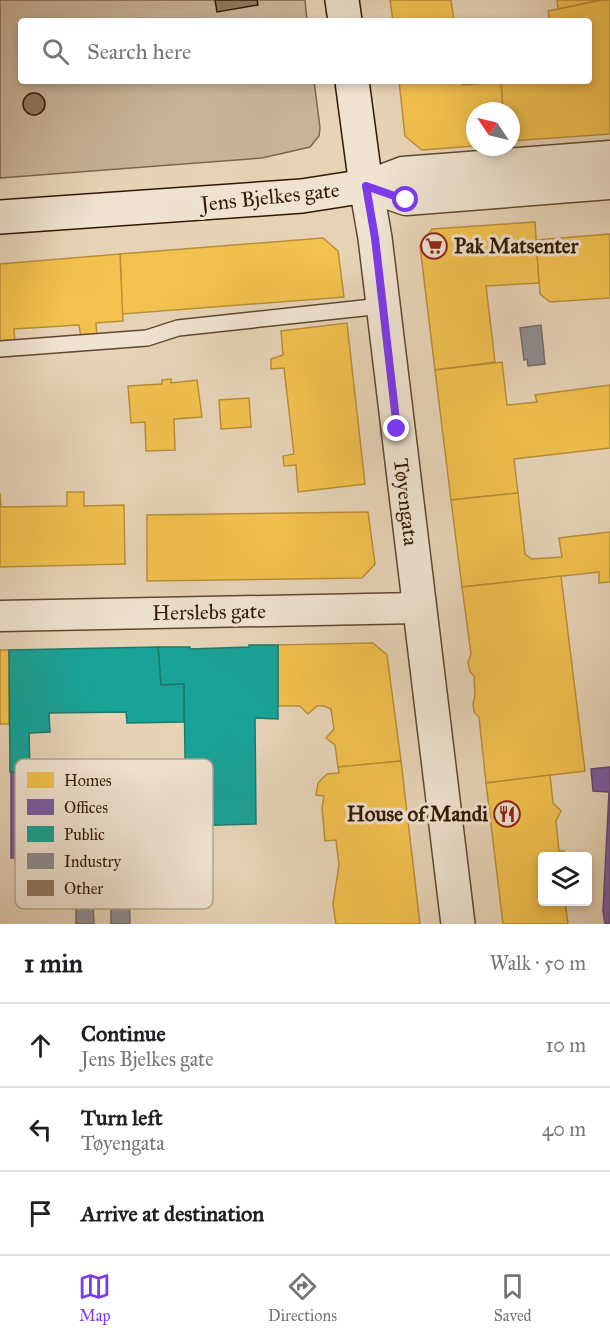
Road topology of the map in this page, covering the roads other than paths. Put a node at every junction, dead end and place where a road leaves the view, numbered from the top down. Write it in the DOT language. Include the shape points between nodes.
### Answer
graph roads {
  1 [pos="342,0"];
  2 [pos="345,18"];
  3 [pos="352,84"];
  4 [pos="610,156"];
  5 [pos="610,184"];
  6 [pos="366,186"];
  7 [pos="0,217"];
  8 [pos="382,306"];
  9 [pos="0,349"];
  10 [pos="418,608"];
  11 [pos="0,616"];
  12 [pos="458,924"];
  1 -- 2 [label="street"];
  3 -- 6 [label="street, Tøyengata"];
  4 -- 6 [label="street" via="403,172"];
  5 -- 6 [label="street, Jens Bjelkes gate" via="406,200"];
  6 -- 7 [label="street, Jens Bjelkes gate" via="302,196"];
  6 -- 8 [label="street, Tøyengata"];
  8 -- 9 [label="lane" via="178,328 147,338"];
  8 -- 10 [label="street, Tøyengata"];
  10 -- 11 [label="street, Herslebs gate"];
  10 -- 12 [label="street, Tøyengata"];
}
